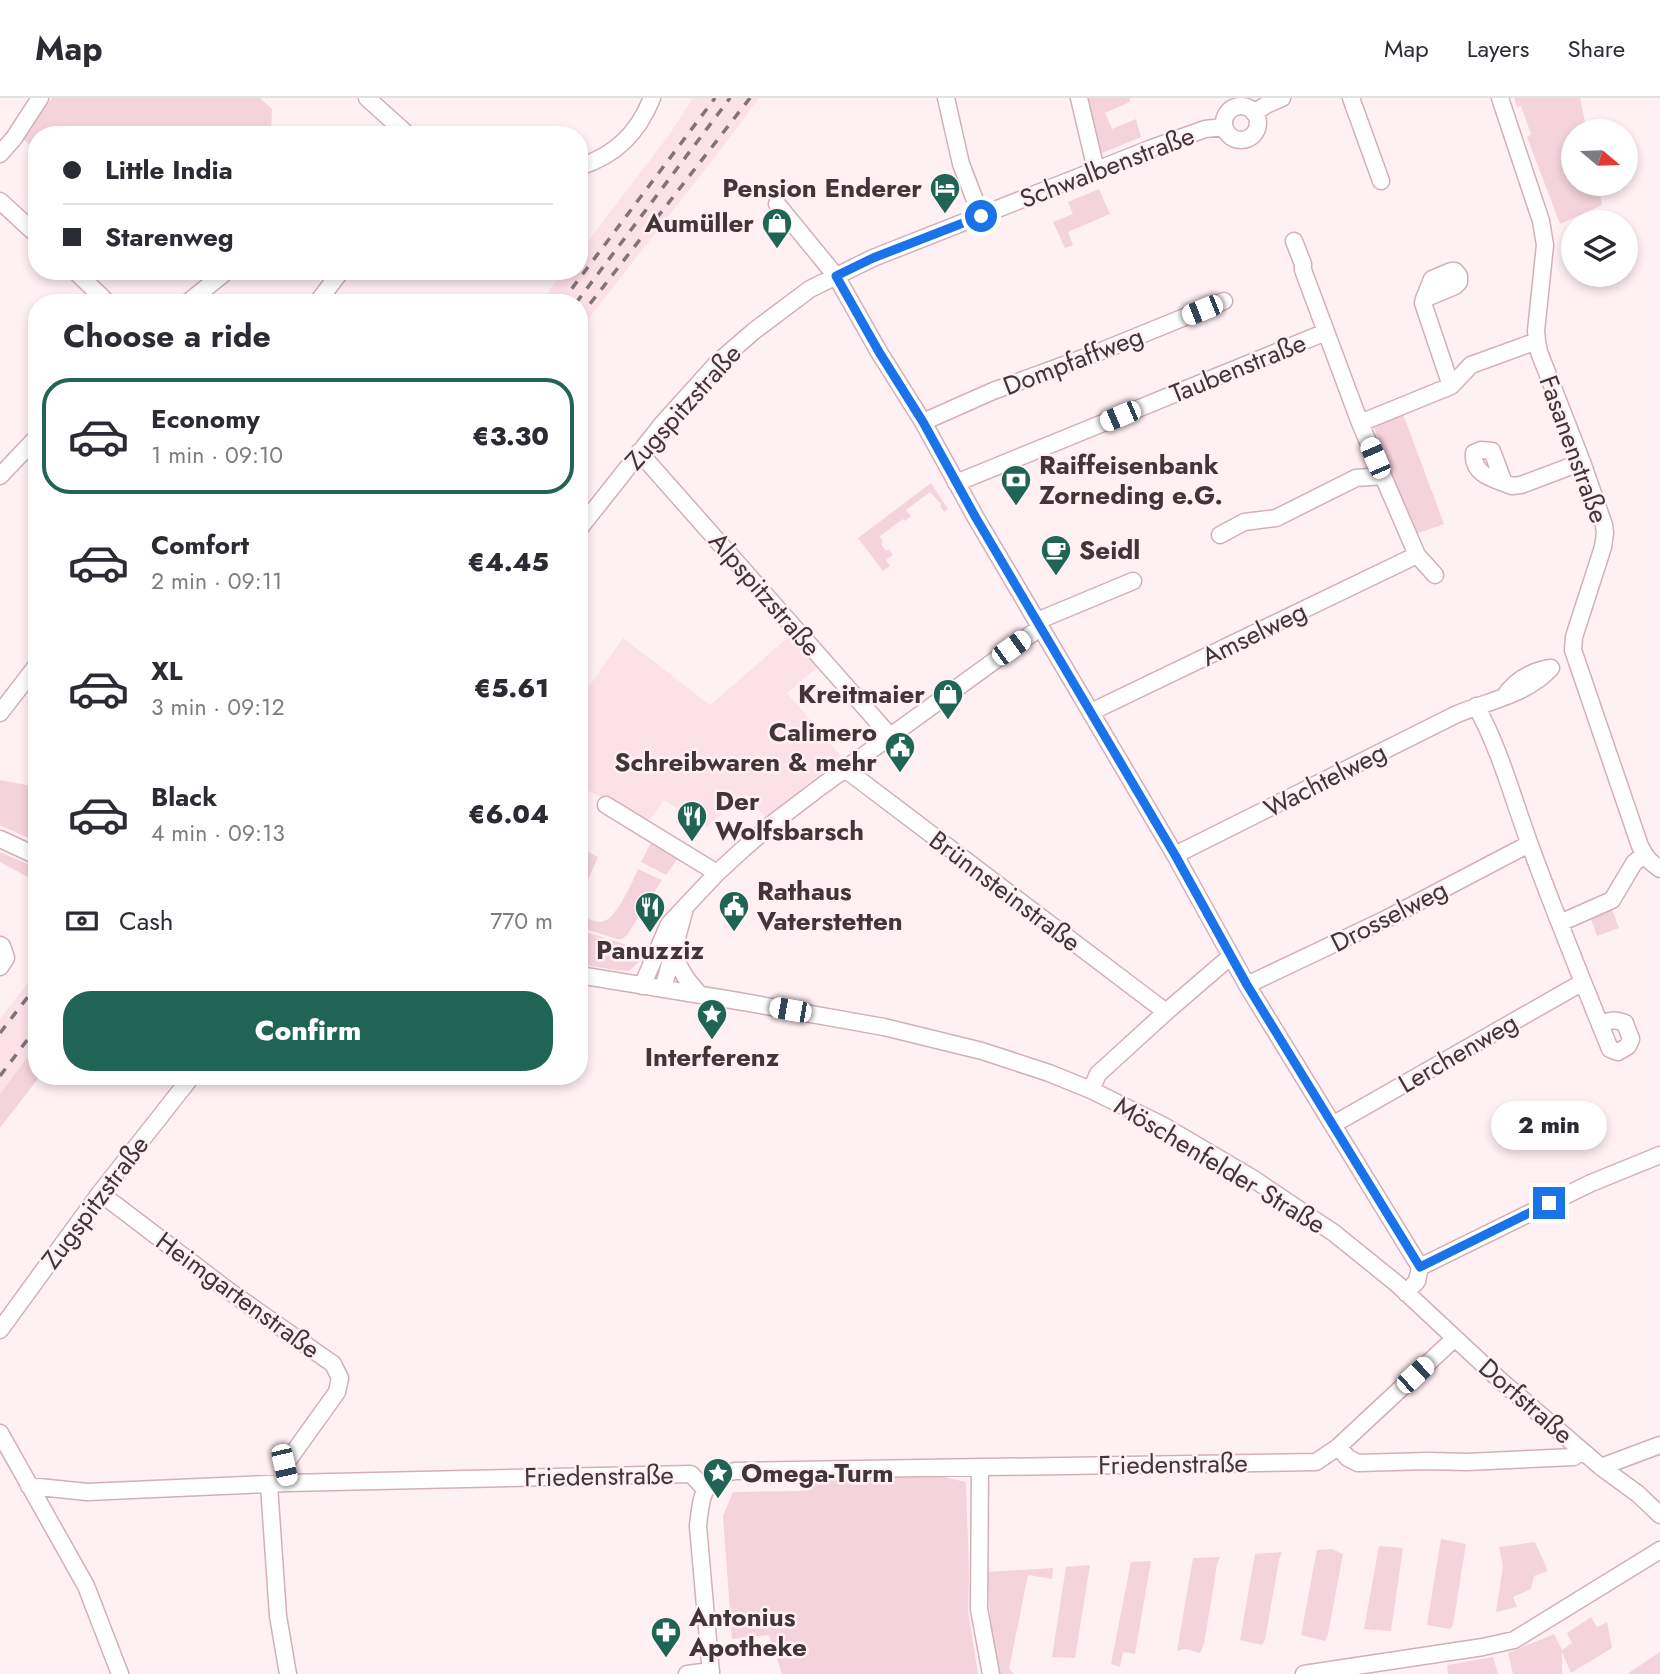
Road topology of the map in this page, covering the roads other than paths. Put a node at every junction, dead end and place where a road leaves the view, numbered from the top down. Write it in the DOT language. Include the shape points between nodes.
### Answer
graph roads {
  1 [pos="40,98"];
  2 [pos="367,98"];
  3 [pos="652,98"];
  4 [pos="946,98"];
  5 [pos="1079,98"];
  6 [pos="1282,98"];
  7 [pos="1351,98"];
  8 [pos="1500,98"];
  9 [pos="1232,103"];
  10 [pos="1254,113"];
  11 [pos="398,126"];
  12 [pos="1224,127"];
  13 [pos="0,154"];
  14 [pos="588,163"];
  15 [pos="1096,170"];
  16 [pos="1381,181"];
  17 [pos="0,201"];
  18 [pos="777,204"];
  19 [pos="981,216"];
  20 [pos="28,227"];
  21 [pos="1294,241"];
  22 [pos="836,276"];
  23 [pos="84,280"];
  24 [pos="216,280"];
  25 [pos="99,294"];
  26 [pos="199,294"];
  27 [pos="1424,299"];
  28 [pos="1224,301"];
  29 [pos="1326,332"];
  30 [pos="1537,341"];
  31 [pos="1451,386"];
  32 [pos="923,422"];
  33 [pos="1360,423"];
  34 [pos="28,446"];
  35 [pos="639,452"];
  36 [pos="1581,462"];
  37 [pos="0,476"];
  38 [pos="1383,476"];
  39 [pos="956,483"];
  40 [pos="1504,483"];
  41 [pos="588,517"];
  42 [pos="1220,535"];
  43 [pos="1417,555"];
  44 [pos="1435,575"];
  45 [pos="1133,581"];
  46 [pos="1039,624"];
  47 [pos="1573,650"];
  48 [pos="28,677"];
  49 [pos="1476,706"];
  50 [pos="1091,712"];
  51 [pos="0,713"];
  52 [pos="890,736"];
  53 [pos="845,769"];
  54 [pos="606,805"];
  55 [pos="0,839"];
  56 [pos="1529,844"];
  57 [pos="28,852"];
  58 [pos="1175,855"];
  59 [pos="1644,855"];
  60 [pos="1660,869"];
  61 [pos="717,873"];
  62 [pos="686,906"];
  63 [pos="1560,923"];
  64 [pos="0,945"];
  65 [pos="673,956"];
  66 [pos="1231,956"];
  67 [pos="0,967"];
  68 [pos="588,977"];
  69 [pos="1583,982"];
  70 [pos="1247,985"];
  71 [pos="642,986"];
  72 [pos="663,989"];
  73 [pos="699,994"];
  74 [pos="1166,1012"];
  75 [pos="1600,1025"];
  76 [pos="185,1085"];
  77 [pos="1091,1090"];
  78 [pos="1334,1124"];
  79 [pos="1660,1154"];
  80 [pos="100,1192"];
  81 [pos="1420,1267"];
  82 [pos="1401,1288"];
  83 [pos="0,1331"];
  84 [pos="1455,1338"];
  85 [pos="0,1433"];
  86 [pos="1660,1445"];
  87 [pos="1338,1447"];
  88 [pos="1582,1451"];
  89 [pos="1601,1467"];
  90 [pos="980,1468"];
  91 [pos="288,1483"];
  92 [pos="269,1485"];
  93 [pos="29,1486"];
  94 [pos="706,1490"];
  95 [pos="1660,1515"];
  96 [pos="1660,1550"];
  97 [pos="1354,1671"];
  98 [pos="711,1672"];
  99 [pos="120,1674"];
  100 [pos="288,1674"];
  101 [pos="687,1674"];
  102 [pos="991,1674"];
  103 [pos="1304,1674"];
  1 -- 13 [label="street"];
  2 -- 11 [label="street"];
  3 -- 14 [label="street" via="635,131 607,155"];
  4 -- 19 [label="street" via="961,164"];
  5 -- 15 [label="street"];
  6 -- 10 [label="street"];
  7 -- 16 [label="street"];
  8 -- 30 [label="street, Fasanenstraße" via="1544,231"];
  9 -- 10 [label="street, Schwalbenstraße"];
  9 -- 12 [label="street, Schwalbenstraße"];
  10 -- 12 [label="street, Schwalbenstraße" via="1258,126 1247,139 1230,137"];
  12 -- 15 [label="street, Schwalbenstraße" via="1199,131"];
  15 -- 19 [label="street, Schwalbenstraße"];
  17 -- 20 [label="street"];
  18 -- 22 [label="street"];
  19 -- 22 [label="street, Schwalbenstraße"];
  21 -- 29 [label="street, Taubenstraße"];
  22 -- 32 [label="street"];
  22 -- 35 [label="street, Zugspitzstraße" via="810,289 717,363"];
  23 -- 25 [label="street"];
  24 -- 26 [label="street"];
  27 -- 31 [label="street"];
  28 -- 32 [label="street, Dompfaffweg"];
  29 -- 33 [label="street, Taubenstraße"];
  29 -- 39 [label="street, Taubenstraße"];
  30 -- 31 [label="street" via="1471,365"];
  30 -- 36 [label="street, Fasanenstraße"];
  31 -- 33 [label="street"];
  32 -- 39 [label="street"];
  33 -- 38 [label="street, Taubenstraße"];
  34 -- 37 [label="street"];
  35 -- 41 [label="street, Zugspitzstraße"];
  35 -- 52 [label="street, Alpspitzstraße"];
  36 -- 40 [label="street" via="1521,485"];
  36 -- 47 [label="street, Fasanenstraße" via="1605,539"];
  38 -- 42 [label="street" via="1356,478 1276,518 1244,522"];
  38 -- 43 [label="street"];
  39 -- 46 [label="street"];
  43 -- 44 [label="street"];
  43 -- 50 [label="street, Amselweg"];
  45 -- 46 [label="street"];
  46 -- 50 [label="street"];
  46 -- 52 [label="street"];
  47 -- 49 [label="street, Wachtelweg" via="1526,688"];
  47 -- 59 [label="street"];
  48 -- 51 [label="street"];
  49 -- 56 [label="street"];
  49 -- 58 [label="street, Wachtelweg"];
  50 -- 58 [label="street"];
  52 -- 53 [label="street"];
  53 -- 61 [label="street"];
  53 -- 74 [label="street, Brünnsteinstraße"];
  54 -- 61 [label="street"];
  55 -- 57 [label="street"];
  56 -- 63 [label="street"];
  56 -- 70 [label="street, Drosselweg"];
  58 -- 66 [label="street"];
  59 -- 60 [label="street"];
  59 -- 63 [label="street" via="1634,863 1612,900"];
  61 -- 62 [label="street"];
  62 -- 65 [label="street"];
  62 -- 71 [label="street" via="669,924"];
  63 -- 69 [label="street"];
  64 -- 67 [label="street" via="6,958"];
  65 -- 72 [label="street"];
  65 -- 73 [label="street"];
  66 -- 70 [label="street"];
  66 -- 74 [label="street"];
  68 -- 71 [label="street, Möschenfelder Straße"];
  69 -- 75 [label="street"];
  69 -- 78 [label="street, Lerchenweg"];
  70 -- 78 [label="street"];
  71 -- 72 [label="street, Möschenfelder Straße"];
  72 -- 73 [label="street, Möschenfelder Straße"];
  73 -- 77 [label="street, Möschenfelder Straße" via="933,1039"];
  74 -- 77 [label="street" via="1097,1074"];
  76 -- 80 [label="street, Zugspitzstraße"];
  77 -- 82 [label="street, Möschenfelder Straße" via="1252,1178 1334,1233"];
  78 -- 81 [label="street"];
  79 -- 81 [label="street"];
  80 -- 83 [label="street, Zugspitzstraße"];
  80 -- 91 [label="street, Heimgartenstraße" via="333,1364 340,1378 337,1392 284,1465"];
  81 -- 82 [label="street" via="1417,1281"];
  82 -- 84 [label="street, Dorfstraße"];
  84 -- 87 [label="street, Friedenstraße"];
  84 -- 88 [label="street, Dorfstraße"];
  85 -- 93 [label="street"];
  86 -- 89 [label="street"];
  87 -- 88 [label="street" via="1358,1463 1574,1457"];
  87 -- 90 [label="street, Friedenstraße" via="1316,1462"];
  88 -- 89 [label="street, Dorfstraße"];
  89 -- 95 [label="street, Dorfstraße"];
  90 -- 94 [label="street, Friedenstraße" via="735,1471 718,1475"];
  90 -- 102 [label="street" via="979,1609"];
  91 -- 92 [label="street, Friedenstraße"];
  91 -- 94 [label="street, Friedenstraße" via="691,1474"];
  92 -- 93 [label="street, Friedenstraße" via="87,1492"];
  92 -- 100 [label="street" via="278,1616"];
  93 -- 99 [label="street" via="86,1586"];
  94 -- 98 [label="street" via="698,1526"];
  96 -- 97 [label="street" via="1514,1640"];
  97 -- 103 [label="street"];
  98 -- 101 [label="street"];
}
